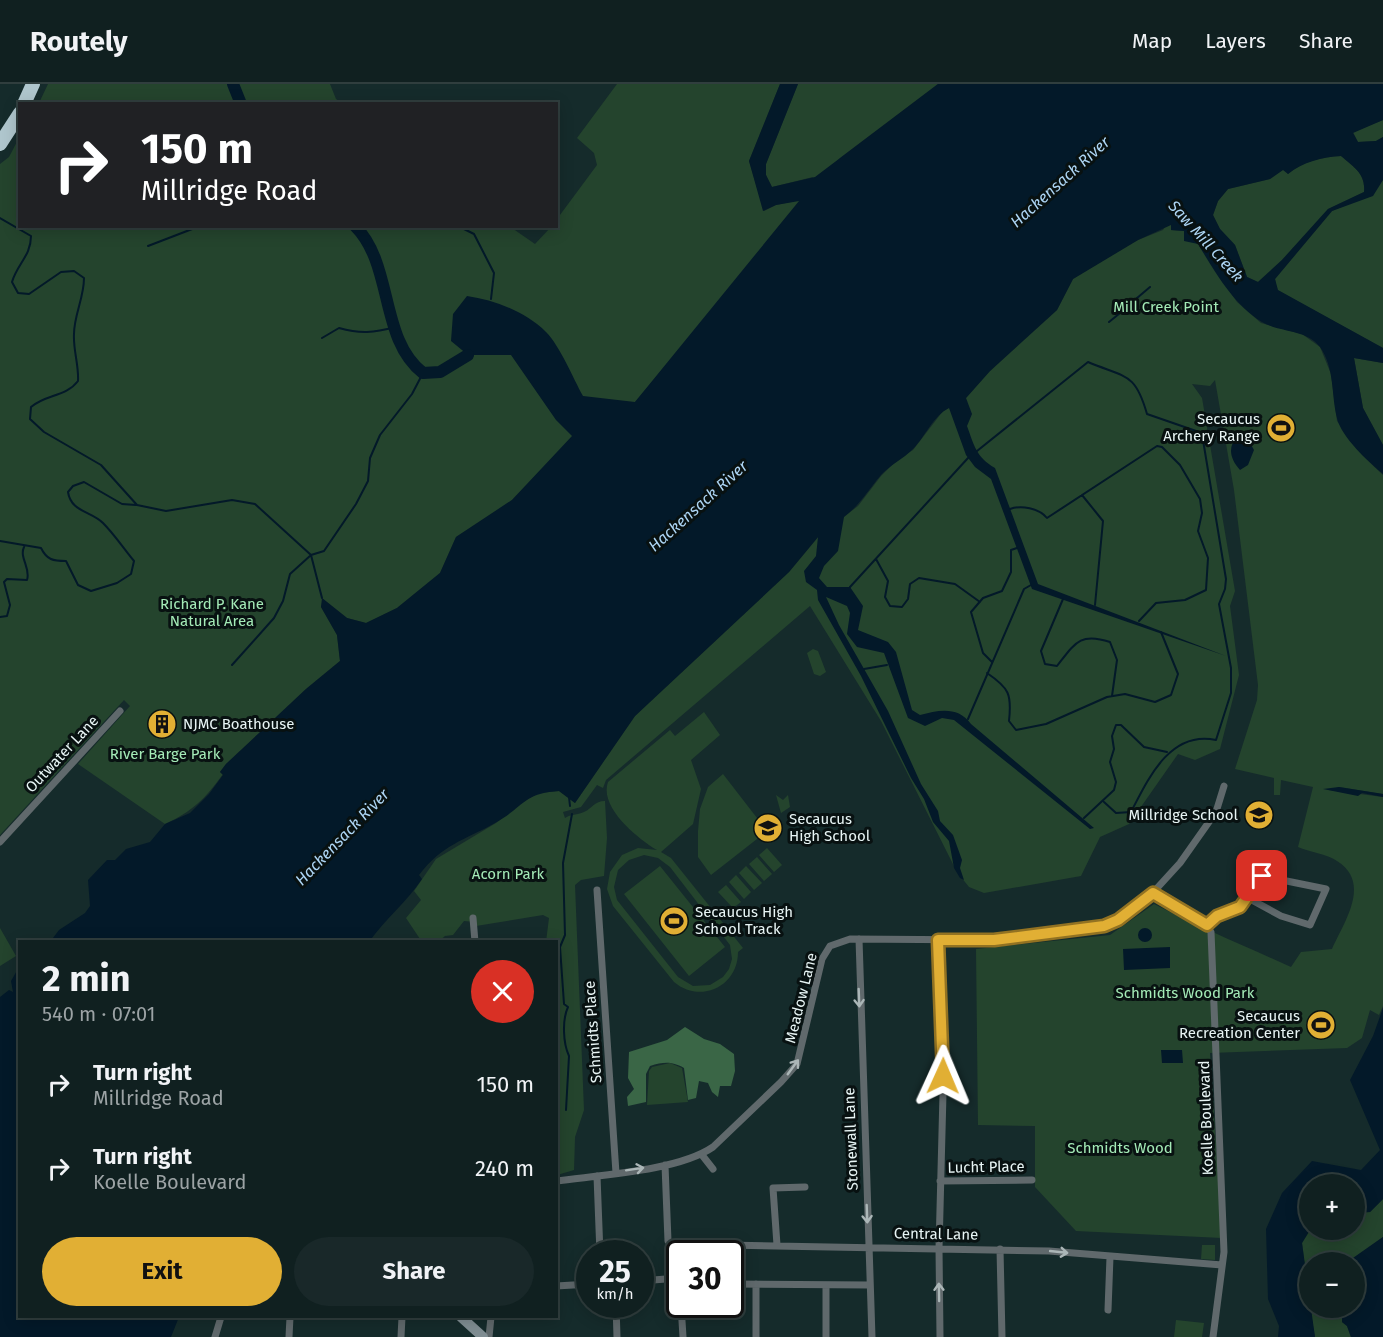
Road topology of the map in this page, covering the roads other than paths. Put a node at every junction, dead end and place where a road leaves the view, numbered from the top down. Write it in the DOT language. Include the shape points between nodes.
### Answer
graph roads {
  1 [pos="33,84"];
  2 [pos="25,102"];
  3 [pos="18,116"];
  4 [pos="0,144"];
  5 [pos="120,711"];
  6 [pos="1224,786"];
  7 [pos="0,842"];
  8 [pos="597,890"];
  9 [pos="1153,893"];
  10 [pos="1248,898"];
  11 [pos="473,918"];
  12 [pos="1207,925"];
  13 [pos="859,939"];
  14 [pos="475,940"];
  15 [pos="938,940"];
  16 [pos="702,1155"];
  17 [pos="665,1165"];
  18 [pos="713,1169"];
  19 [pos="616,1173"];
  20 [pos="597,1176"];
  21 [pos="1032,1180"];
  22 [pos="558,1181"];
  23 [pos="940,1181"];
  24 [pos="805,1187"];
  25 [pos="599,1240"];
  26 [pos="668,1240"];
  27 [pos="744,1245"];
  28 [pos="777,1245"];
  29 [pos="868,1247"];
  30 [pos="939,1248"];
  31 [pos="1000,1250"];
  32 [pos="1110,1257"];
  33 [pos="1222,1265"];
  34 [pos="744,1284"];
  35 [pos="756,1284"];
  36 [pos="576,1285"];
  37 [pos="826,1285"];
  38 [pos="870,1285"];
  39 [pos="558,1286"];
  40 [pos="1108,1310"];
  41 [pos="221,1318"];
  42 [pos="290,1318"];
  43 [pos="402,1318"];
  44 [pos="462,1318"];
  45 [pos="491,1318"];
  46 [pos="616,1318"];
  47 [pos="682,1318"];
  48 [pos="215,1337"];
  49 [pos="289,1337"];
  50 [pos="401,1337"];
  51 [pos="483,1337"];
  52 [pos="489,1337"];
  53 [pos="617,1337"];
  54 [pos="683,1337"];
  55 [pos="756,1337"];
  56 [pos="826,1337"];
  57 [pos="873,1337"];
  58 [pos="940,1337"];
  59 [pos="1002,1337"];
  60 [pos="1213,1337"];
  1 -- 2 [label="highway"];
  3 -- 4 [label="highway"];
  5 -- 7 [label="street, Outwater Lane"];
  6 -- 9 [label="street, Meadow Lane" via="1208,825"];
  8 -- 19 [label="street, Schmidts Place"];
  9 -- 12 [label="street"];
  9 -- 15 [label="street, Meadow Lane" via="1104,926 994,940"];
  10 -- 10 [label="street" via="1281,916 1311,925 1326,889 1263,874"];
  10 -- 12 [label="street" via="1240,907 1217,916"];
  11 -- 14 [label="street"];
  12 -- 33 [label="street, Koelle Boulevard" via="1212,932 1220,1111"];
  13 -- 15 [label="street, Meadow Lane"];
  16 -- 13 [label="street, Meadow Lane, one-way" via="796,1064 822,958 834,944"];
  13 -- 29 [label="street, Stonewall Lane, one-way"];
  15 -- 23 [label="street" via="944,1055"];
  16 -- 17 [label="street, Meadow Lane"];
  16 -- 18 [label="street"];
  19 -- 17 [label="street, Meadow Lane, one-way"];
  17 -- 26 [label="street, Central Lane"];
  19 -- 20 [label="street, Meadow Lane"];
  20 -- 22 [label="street, Meadow Lane"];
  20 -- 25 [label="street"];
  21 -- 23 [label="street, Lucht Place"];
  23 -- 30 [label="street"];
  24 -- 28 [label="street" via="773,1188"];
  27 -- 28 [label="street, Central Lane"];
  28 -- 29 [label="street, Central Lane"];
  29 -- 30 [label="street, Central Lane"];
  29 -- 38 [label="street, Stonewall Lane"];
  30 -- 31 [label="street, Central Lane"];
  58 -- 30 [label="street, one-way"];
  31 -- 32 [label="street, Central Lane, one-way"];
  31 -- 59 [label="street"];
  32 -- 33 [label="street, Central Lane"];
  32 -- 40 [label="street"];
  33 -- 60 [label="street, Koelle Boulevard"];
  34 -- 35 [label="street"];
  35 -- 37 [label="street"];
  35 -- 55 [label="street"];
  36 -- 39 [label="street"];
  37 -- 38 [label="street"];
  37 -- 56 [label="street"];
  38 -- 57 [label="street, Stonewall Lane"];
  41 -- 48 [label="street"];
  42 -- 49 [label="street"];
  43 -- 50 [label="street"];
  44 -- 51 [label="street"];
  45 -- 52 [label="street"];
  46 -- 53 [label="street"];
  47 -- 54 [label="street"];
}
